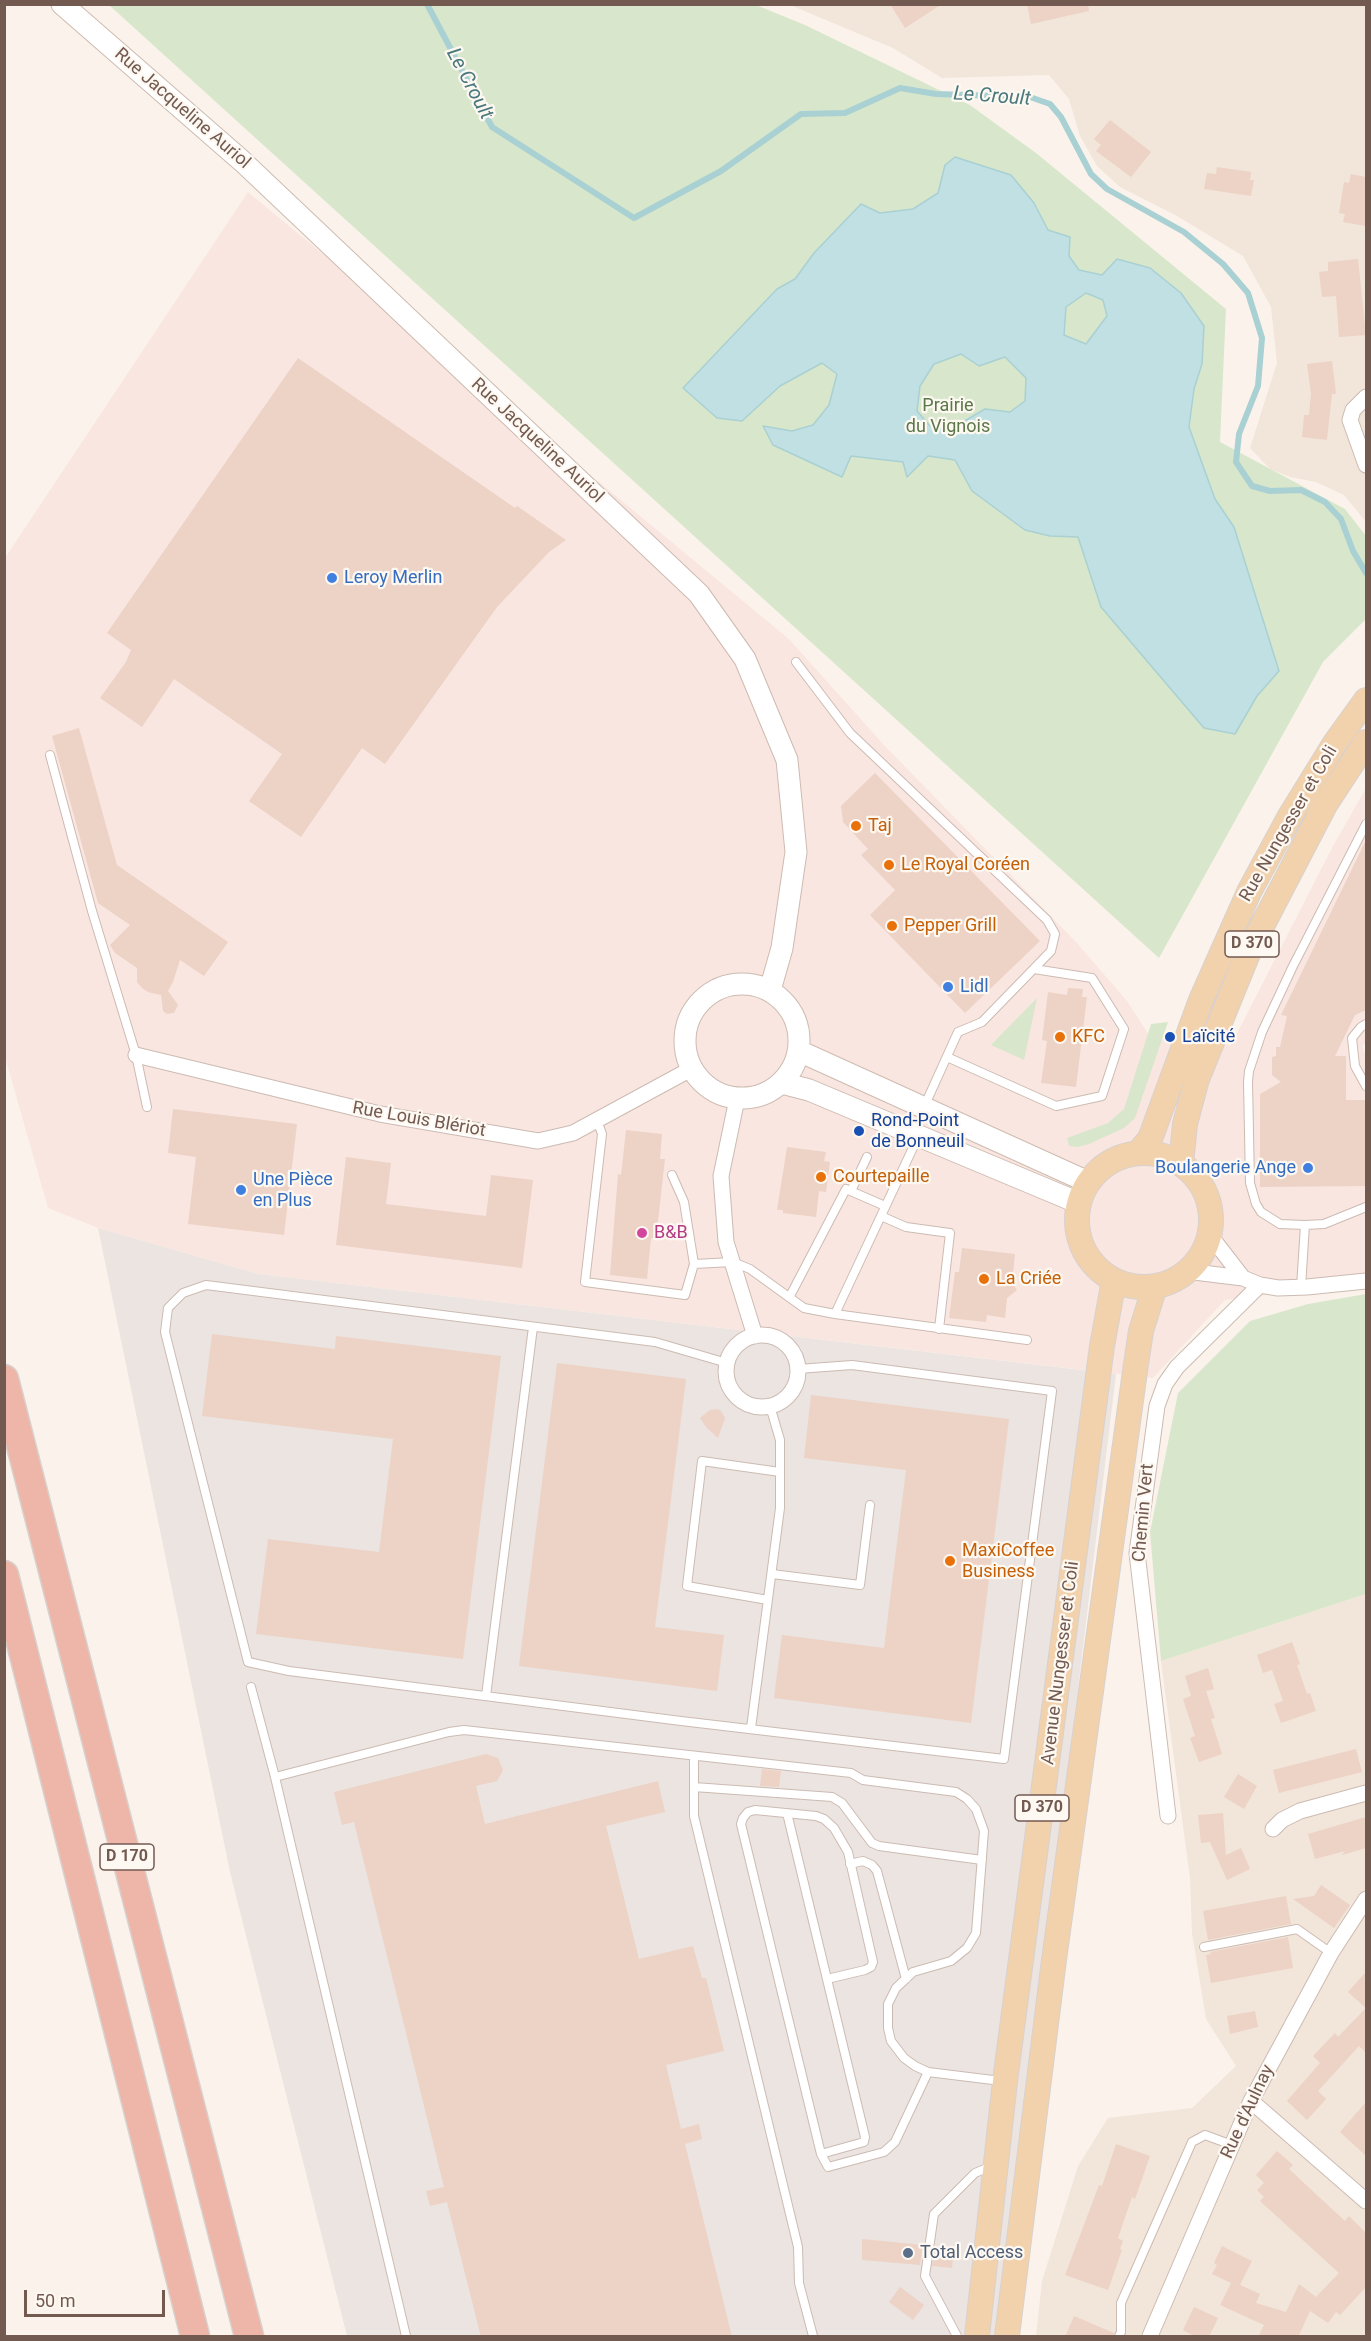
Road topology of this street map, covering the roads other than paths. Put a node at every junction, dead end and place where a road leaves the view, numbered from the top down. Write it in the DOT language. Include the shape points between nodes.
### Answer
graph roads {
  1 [pos="62,4"];
  2 [pos="1366,397"];
  3 [pos="1366,465"];
  4 [pos="796,662"];
  5 [pos="1366,700"];
  6 [pos="1366,742"];
  7 [pos="50,755"];
  8 [pos="1366,824"];
  9 [pos="1034,969"];
  10 [pos="770,990"];
  11 [pos="1366,1024"];
  12 [pos="799,1051"];
  13 [pos="136,1055"];
  14 [pos="947,1057"];
  15 [pos="691,1069"];
  16 [pos="782,1083"];
  17 [pos="1366,1086"];
  18 [pos="737,1099"];
  19 [pos="147,1107"];
  20 [pos="924,1108"];
  21 [pos="597,1120"];
  22 [pos="919,1136"];
  23 [pos="1139,1152"];
  24 [pos="867,1157"];
  25 [pos="1181,1164"];
  26 [pos="672,1174"];
  27 [pos="851,1191"];
  28 [pos="1084,1192"];
  29 [pos="885,1206"];
  30 [pos="1366,1207"];
  31 [pos="881,1216"];
  32 [pos="1305,1225"];
  33 [pos="1209,1234"];
  34 [pos="733,1262"];
  35 [pos="694,1264"];
  36 [pos="1186,1271"];
  37 [pos="1243,1278"];
  38 [pos="1114,1280"];
  39 [pos="1366,1281"];
  40 [pos="1260,1285"];
  41 [pos="1155,1286"];
  42 [pos="1301,1287"];
  43 [pos="790,1296"];
  44 [pos="835,1314"];
  45 [pos="533,1327"];
  46 [pos="939,1329"];
  47 [pos="755,1336"];
  48 [pos="1027,1340"];
  49 [pos="727,1363"];
  50 [pos="798,1369"];
  51 [pos="4,1379"];
  52 [pos="770,1406"];
  53 [pos="780,1472"];
  54 [pos="870,1505"];
  55 [pos="772,1574"];
  56 [pos="4,1575"];
  57 [pos="768,1600"];
  58 [pos="250,1687"];
  59 [pos="486,1696"];
  60 [pos="751,1728"];
  61 [pos="693,1757"];
  62 [pos="275,1777"];
  63 [pos="694,1787"];
  64 [pos="1366,1793"];
  65 [pos="787,1813"];
  66 [pos="1168,1816"];
  67 [pos="1273,1829"];
  68 [pos="982,1860"];
  69 [pos="850,1864"];
  70 [pos="1366,1899"];
  71 [pos="1204,1947"];
  72 [pos="1331,1953"];
  73 [pos="827,1979"];
  74 [pos="906,1979"];
  75 [pos="928,2072"];
  76 [pos="1005,2081"];
  77 [pos="1039,2086"];
  78 [pos="1251,2101"];
  79 [pos="1232,2145"];
  80 [pos="820,2154"];
  81 [pos="996,2164"];
  82 [pos="1366,2200"];
  83 [pos="195,2337"];
  84 [pos="249,2337"];
  85 [pos="406,2337"];
  86 [pos="813,2337"];
  87 [pos="957,2337"];
  88 [pos="977,2337"];
  89 [pos="1007,2337"];
  90 [pos="1119,2337"];
  91 [pos="1150,2337"];
  1 -- 10 [label="street, Rue Jacqueline Auriol" via="242,162 699,594 745,659 787,760 796,852 783,948"];
  2 -- 3 [label="street" via="1353,410 1350,420"];
  4 -- 9 [label="lane" via="850,733 1047,920 1055,934 1051,951"];
  5 -- 23 [label="main road, Rue Nungesser et Coli / D 370" via="1290,816 1249,892 1201,1000 1150,1139"];
  6 -- 25 [label="main road, Rue Nungesser et Coli / D 370" via="1325,805 1249,951 1197,1079 1185,1124"];
  7 -- 13 [label="lane"];
  8 -- 32 [label="lane" via="1293,966 1262,1032 1249,1071 1250,1183 1256,1204 1270,1220"];
  9 -- 14 [label="lane" via="982,1022 958,1032"];
  9 -- 14 [label="lane" via="1092,978 1124,1029 1102,1096 1056,1106"];
  10 -- 12 [label="street" via="786,1003 796,1020"];
  10 -- 15 [label="street" via="732,984 699,1002 688,1019 685,1035"];
  11 -- 17 [label="lane" via="1352,1038 1355,1066"];
  12 -- 16 [label="street" via="794,1067"];
  12 -- 20 [label="street"];
  13 -- 19 [label="lane"];
  13 -- 21 [label="street, Rue Louis Blériot" via="380,1114 538,1141 573,1133"];
  14 -- 20 [label="lane"];
  15 -- 18 [label="street" via="718,1094"];
  15 -- 21 [label="street, Rue Louis Blériot"];
  16 -- 18 [label="street" via="754,1098"];
  16 -- 22 [label="street" via="809,1090"];
  18 -- 34 [label="street" via="721,1176 726,1242"];
  20 -- 28 [label="street"];
  21 -- 35 [label="lane" via="602,1134 585,1282 686,1295"];
  22 -- 28 [label="street"];
  22 -- 29 [label="lane"];
  23 -- 25 [label="main road" via="1157,1154"];
  23 -- 28 [label="main road" via="1102,1167"];
  24 -- 27 [label="lane"];
  25 -- 33 [label="main road" via="1204,1191 1210,1212"];
  26 -- 35 [label="lane" via="684,1202"];
  27 -- 29 [label="lane"];
  27 -- 43 [label="lane" via="846,1189"];
  28 -- 38 [label="main road" via="1077,1225 1083,1247 1096,1266"];
  29 -- 31 [label="lane"];
  30 -- 32 [label="lane" via="1324,1224"];
  31 -- 44 [label="lane"];
  31 -- 46 [label="lane" via="906,1227 950,1233"];
  32 -- 42 [label="lane"];
  33 -- 36 [label="main road" via="1197,1261"];
  33 -- 37 [label="street"];
  34 -- 35 [label="lane"];
  34 -- 43 [label="lane"];
  34 -- 47 [label="street"];
  36 -- 37 [label="street"];
  36 -- 41 [label="main road"];
  37 -- 40 [label="street"];
  38 -- 41 [label="main road" via="1134,1286"];
  38 -- 76 [label="main road, Avenue Nungesser et Coli / D 370"];
  39 -- 42 [label="street"];
  40 -- 42 [label="street"];
  40 -- 66 [label="street, Chemin Vert" via="1177,1367 1157,1406 1137,1553"];
  41 -- 77 [label="main road, Avenue Nungesser et Coli / D 370" via="1136,1364"];
  43 -- 44 [label="lane" via="804,1308"];
  44 -- 46 [label="lane"];
  45 -- 49 [label="lane" via="655,1342"];
  45 -- 59 [label="lane"];
  45 -- 59 [label="lane" via="206,1285 183,1293 168,1308 165,1332 248,1662 289,1671"];
  46 -- 48 [label="lane"];
  47 -- 49 [label="street" via="737,1345"];
  47 -- 50 [label="street" via="775,1337 784,1342"];
  49 -- 52 [label="street" via="734,1392 749,1404"];
  50 -- 52 [label="street" via="798,1379 788,1397"];
  50 -- 60 [label="lane" via="852,1365 1052,1391 1004,1758"];
  51 -- 84 [label="highway, D 170"];
  52 -- 53 [label="lane" via="780,1440"];
  53 -- 55 [label="lane"];
  53 -- 57 [label="lane" via="702,1461 687,1586"];
  54 -- 55 [label="lane" via="861,1585"];
  55 -- 57 [label="lane"];
  56 -- 83 [label="highway, D 170"];
  57 -- 60 [label="lane"];
  58 -- 62 [label="lane"];
  59 -- 60 [label="lane"];
  61 -- 62 [label="lane" via="464,1730"];
  61 -- 63 [label="lane"];
  61 -- 68 [label="lane" via="851,1773 863,1780 956,1791 972,1804 982,1823"];
  62 -- 85 [label="lane"];
  63 -- 68 [label="lane" via="832,1797 842,1803 872,1843 879,1846"];
  63 -- 86 [label="lane" via="694,1816 798,2247 799,2283"];
  64 -- 67 [label="street" via="1300,1811"];
  65 -- 69 [label="lane" via="824,1819 841,1838"];
  65 -- 73 [label="lane"];
  65 -- 80 [label="lane" via="755,1810 741,1824"];
  68 -- 74 [label="lane" via="976,1933 967,1948 951,1961 913,1972"];
  69 -- 73 [label="lane" via="873,1962 865,1970"];
  69 -- 74 [label="lane" via="863,1861 877,1871"];
  70 -- 72 [label="street, Rue d'Aulnay"];
  71 -- 72 [label="lane" via="1297,1929"];
  72 -- 78 [label="street, Rue d'Aulnay"];
  73 -- 80 [label="lane" via="865,2137 864,2142"];
  74 -- 75 [label="lane" via="888,2004 891,2041 904,2058"];
  75 -- 76 [label="lane"];
  75 -- 80 [label="lane" via="895,2142 884,2152 828,2167"];
  76 -- 77 [label="main road"];
  76 -- 81 [label="main road, Avenue Nungesser et Coli / D 370"];
  77 -- 89 [label="main road, Avenue Nungesser et Coli / D 370"];
  78 -- 79 [label="street, Rue d'Aulnay"];
  78 -- 82 [label="street"];
  79 -- 90 [label="lane" via="1204,2136 1192,2142 1121,2302"];
  79 -- 91 [label="street, Rue d'Aulnay"];
  81 -- 87 [label="lane" via="975,2173 934,2214 925,2276"];
  81 -- 88 [label="main road, Avenue Nungesser et Coli / D 370"];
}
